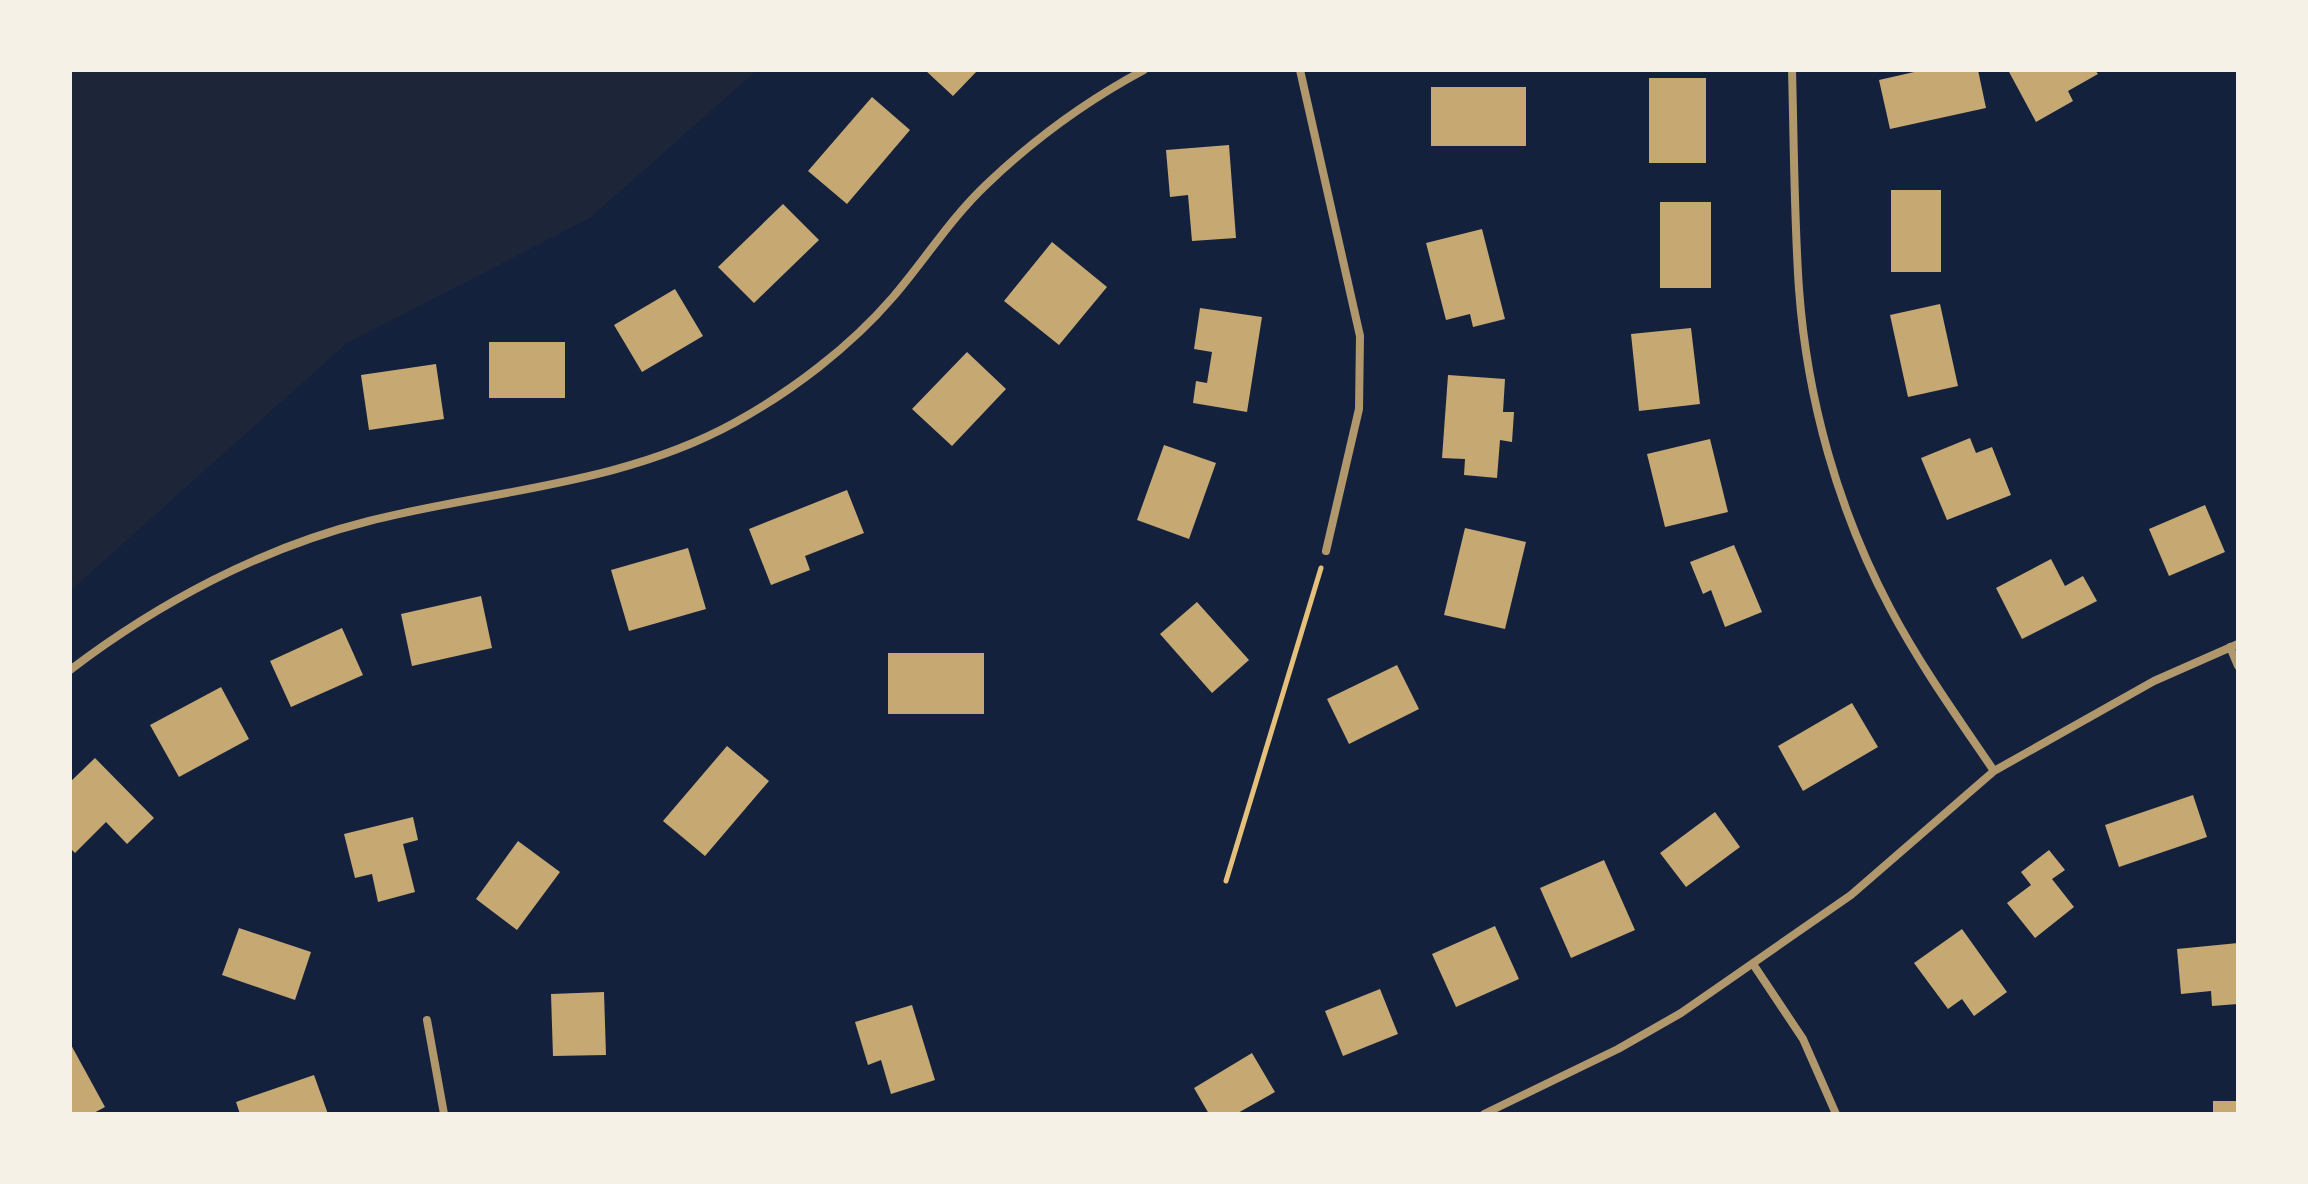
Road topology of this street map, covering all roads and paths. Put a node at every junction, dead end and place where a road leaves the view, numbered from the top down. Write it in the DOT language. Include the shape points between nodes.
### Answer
graph roads {
  1 [pos="1144,70"];
  2 [pos="1300,70"];
  3 [pos="1792,70"];
  4 [pos="1326,551"];
  5 [pos="2234,645"];
  6 [pos="2238,666"];
  7 [pos="70,670"];
  8 [pos="1994,771"];
  9 [pos="1226,881"];
  10 [pos="1753,964"];
  11 [pos="427,1020"];
  12 [pos="444,1114"];
  13 [pos="1484,1114"];
  14 [pos="1836,1114"];
  1 -- 7 [label="street" via="1056,124 984,187 851,339 734,423 617,470 368,521 303,541 240,566 116,635"];
  2 -- 4 [label="street" via="1360,336 1359,409"];
  3 -- 8 [label="street" via="1799,290 1826,449 1852,526 1889,606"];
  4 -- 9 [label="path"];
  5 -- 6 [label="street"];
  5 -- 8 [label="street" via="2154,681"];
  8 -- 10 [label="street" via="1851,895"];
  10 -- 13 [label="street" via="1618,1049"];
  10 -- 14 [label="street" via="1803,1039"];
  11 -- 12 [label="street"];
}
